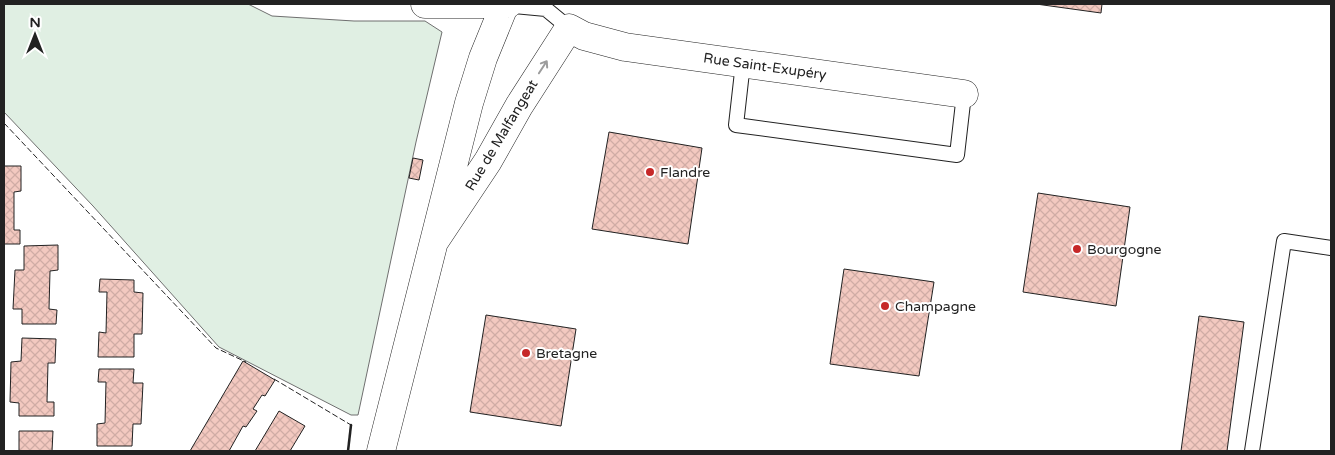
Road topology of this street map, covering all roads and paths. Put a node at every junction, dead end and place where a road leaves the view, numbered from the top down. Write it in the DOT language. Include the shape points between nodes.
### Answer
graph roads {
  1 [pos="425,4"];
  2 [pos="506,4"];
  3 [pos="569,28"];
  4 [pos="743,63"];
  5 [pos="964,94"];
  6 [pos="434,242"];
  7 [pos="1331,248"];
  8 [pos="381,451"];
  9 [pos="1252,451"];
  1 -- 2 [label="street"];
  2 -- 3 [label="lane" via="546,9"];
  2 -- 6 [label="street, Rue de Malfangeat" via="482,58"];
  3 -- 4 [label="street, Rue Saint-Exupéry" via="584,36 625,47"];
  6 -- 3 [label="street, Rue de Malfangeat, one-way"];
  4 -- 5 [label="street, Rue Saint-Exupéry"];
  4 -- 5 [label="lane" via="736,126 957,155"];
  6 -- 8 [label="street, Rue de Malfangeat"];
  7 -- 9 [label="lane" via="1284,241"];
}
